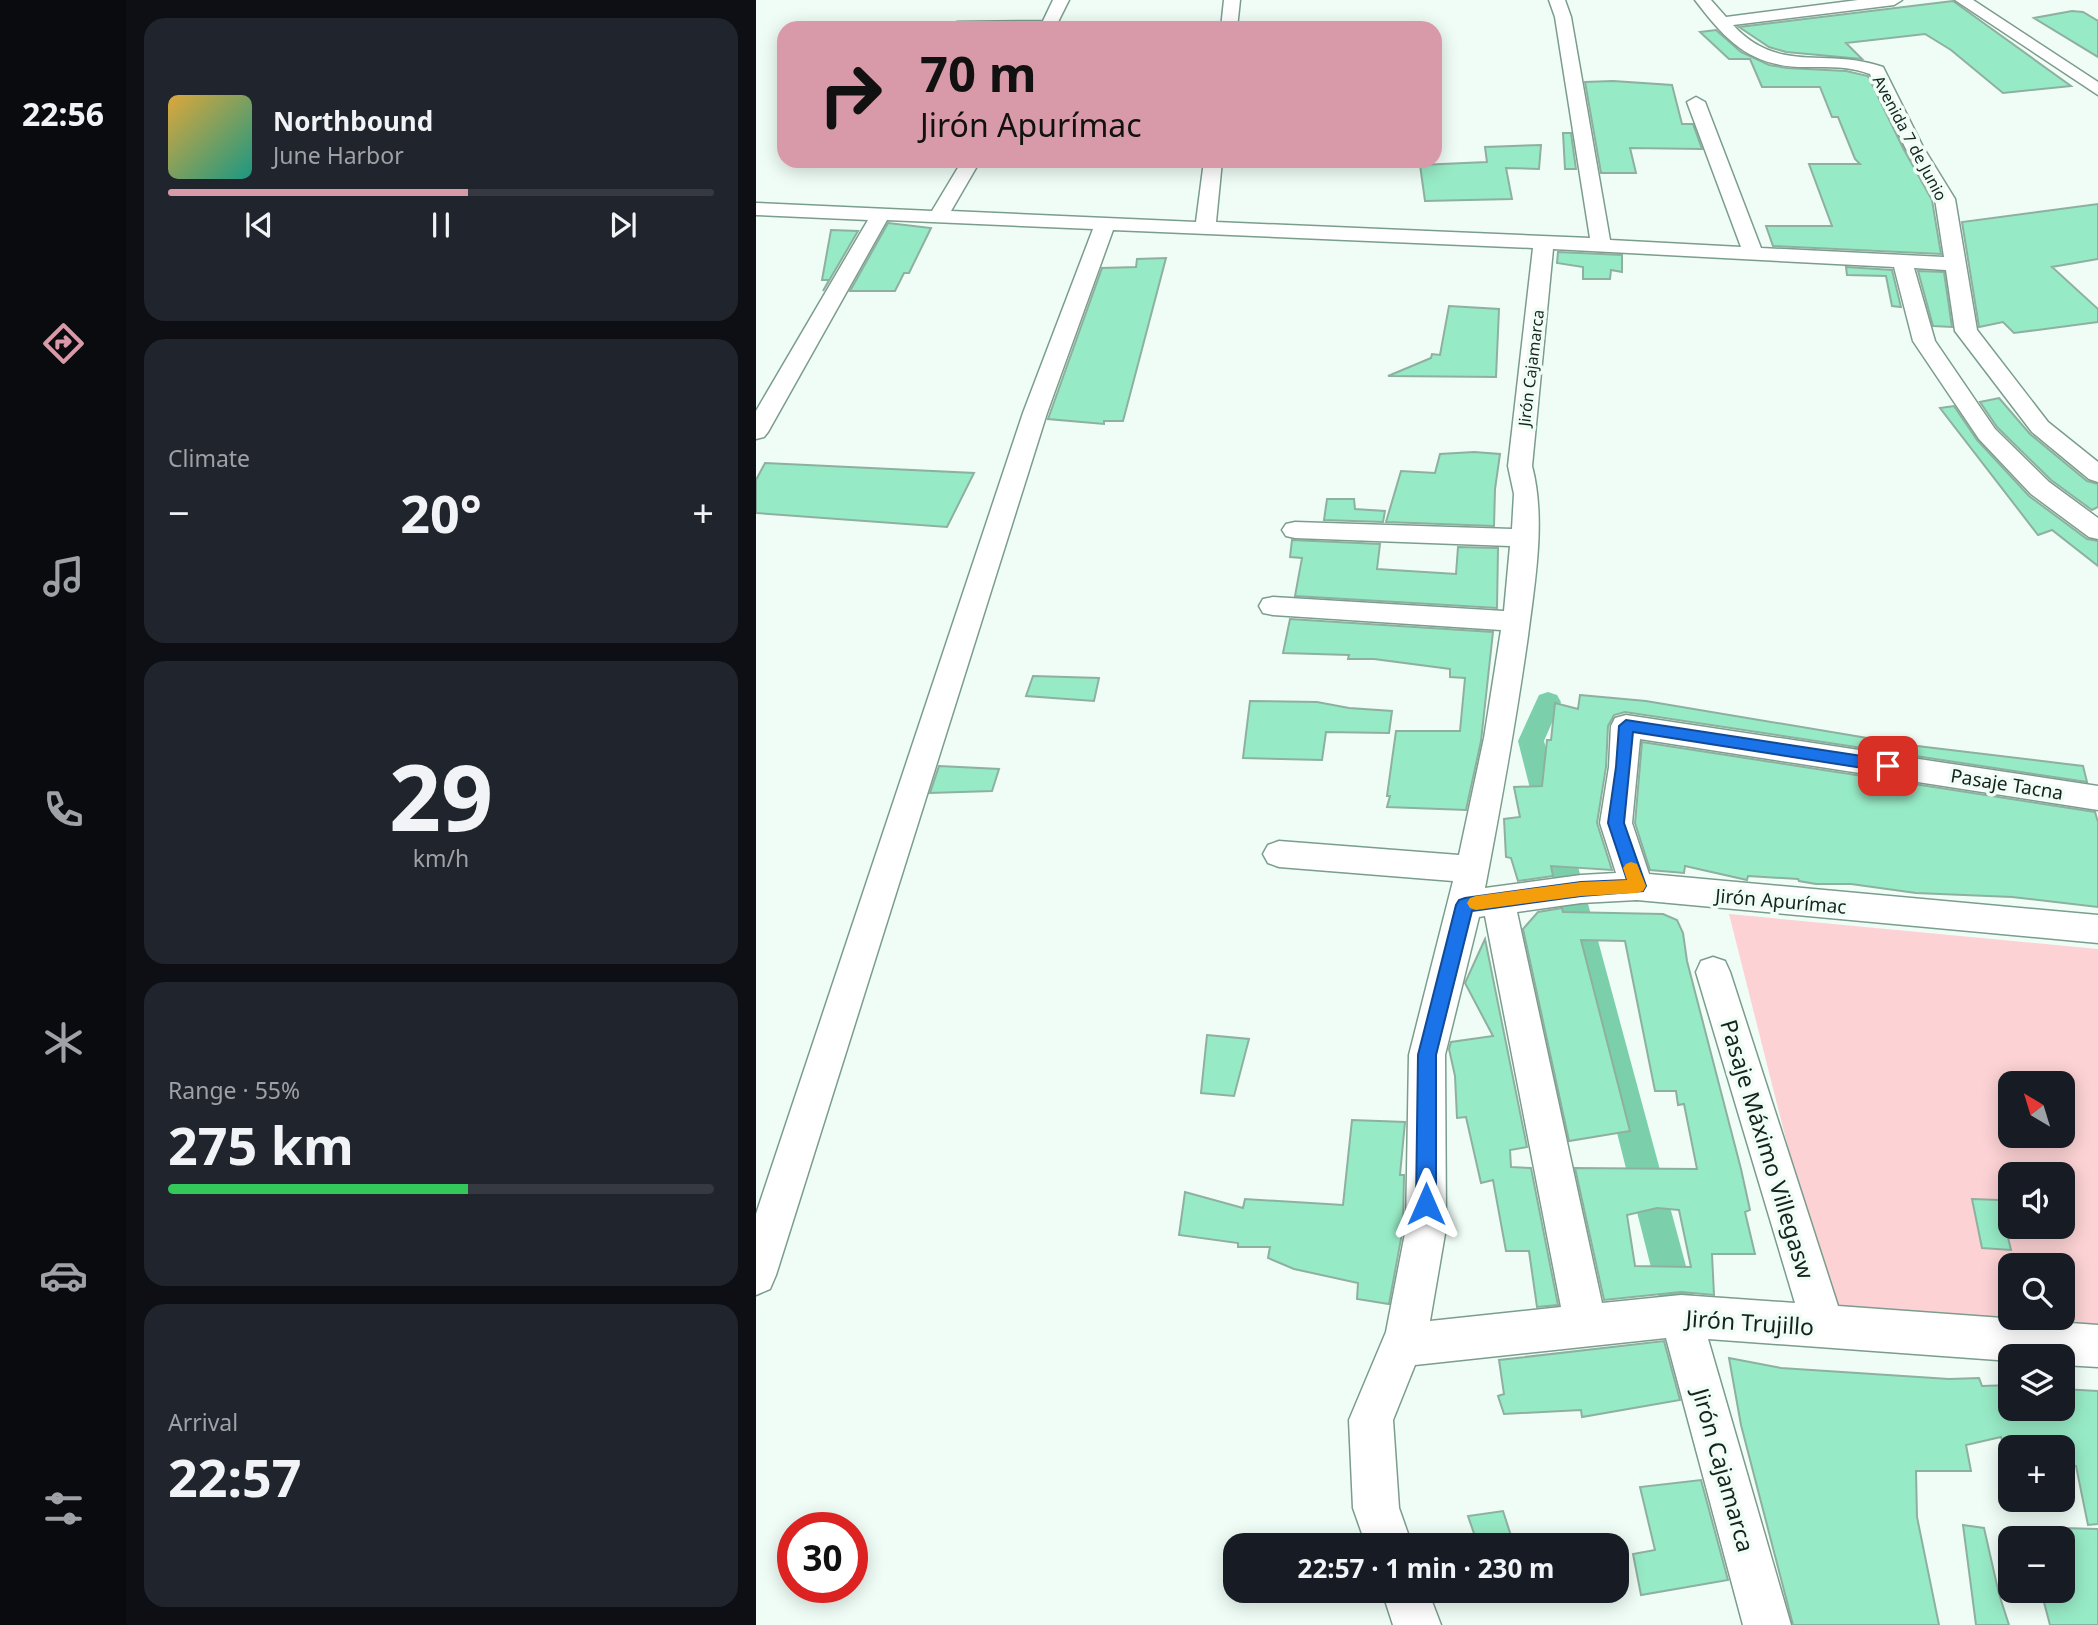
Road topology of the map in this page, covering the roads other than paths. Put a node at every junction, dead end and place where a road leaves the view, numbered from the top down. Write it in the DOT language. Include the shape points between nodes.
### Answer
graph roads {
  1 [pos="1061,0"];
  2 [pos="1232,0"];
  3 [pos="1557,0"];
  4 [pos="1703,0"];
  5 [pos="1894,0"];
  6 [pos="1963,0"];
  7 [pos="1050,21"];
  8 [pos="1230,21"];
  9 [pos="1723,22"];
  10 [pos="2098,90"];
  11 [pos="1696,102"];
  12 [pos="967,168"];
  13 [pos="1212,168"];
  14 [pos="756,209"];
  15 [pos="880,215"];
  16 [pos="938,218"];
  17 [pos="1105,224"];
  18 [pos="1205,228"];
  19 [pos="1543,242"];
  20 [pos="1601,245"];
  21 [pos="1751,251"];
  22 [pos="1902,260"];
  23 [pos="1954,264"];
  24 [pos="756,432"];
  25 [pos="2098,474"];
  26 [pos="1295,530"];
  27 [pos="2098,531"];
  28 [pos="1524,538"];
  29 [pos="1273,606"];
  30 [pos="1516,621"];
  31 [pos="2098,798"];
  32 [pos="1279,854"];
  33 [pos="1472,869"];
  34 [pos="1637,886"];
  35 [pos="1481,902"];
  36 [pos="2098,929"];
  37 [pos="1713,972"];
  38 [pos="756,1275"];
  39 [pos="1681,1316"];
  40 [pos="1586,1325"];
  41 [pos="1823,1326"];
  42 [pos="1402,1345"];
  43 [pos="2098,1346"];
  44 [pos="1385,1533"];
  45 [pos="1409,1603"];
  46 [pos="1416,1625"];
  47 [pos="1767,1625"];
  1 -- 7 [label="street"];
  2 -- 8 [label="street"];
  3 -- 20 [label="street"];
  4 -- 9 [label="street, Avenida 7 de Junio"];
  5 -- 9 [label="street"];
  6 -- 10 [label="street"];
  9 -- 23 [label="street, Avenida 7 de Junio" via="1764,57 1847,62 1877,71 1945,199"];
  11 -- 21 [label="street"];
  12 -- 16 [label="street"];
  13 -- 18 [label="street"];
  14 -- 15 [label="street"];
  15 -- 16 [label="street"];
  15 -- 24 [label="street"];
  16 -- 17 [label="street"];
  17 -- 18 [label="street"];
  17 -- 38 [label="street" via="1035,413"];
  18 -- 19 [label="street"];
  19 -- 20 [label="street"];
  19 -- 28 [label="street, Jirón Cajamarca" via="1520,466 1527,494"];
  20 -- 21 [label="street"];
  21 -- 22 [label="street"];
  22 -- 23 [label="street"];
  22 -- 27 [label="street" via="1924,341 1987,434 2040,488"];
  23 -- 25 [label="street, Avenida 7 de Junio" via="1966,331 2040,427"];
  26 -- 28 [label="street"];
  28 -- 30 [label="street, Jirón Cajamarca"];
  29 -- 30 [label="street"];
  30 -- 33 [label="street, Jirón Cajamarca" via="1499,738"];
  31 -- 34 [label="street, Pasaje Tacna" via="1626,726 1616,823"];
  32 -- 33 [label="street"];
  33 -- 35 [label="street, Jirón Cajamarca"];
  34 -- 35 [label="street, Jirón Apurímac"];
  34 -- 36 [label="street, Jirón Apurímac"];
  35 -- 40 [label="street"];
  35 -- 42 [label="street, Jirón Cajamarca" via="1427,1055 1426,1228"];
  37 -- 41 [label="street, Pasaje Máximo Villegasw"];
  39 -- 40 [label="street, Jirón Trujillo"];
  39 -- 41 [label="street, Jirón Trujillo"];
  39 -- 47 [label="street, Jirón Cajamarca"];
  40 -- 42 [label="street, Jirón Trujillo"];
  41 -- 43 [label="street, Jirón Trujillo"];
  42 -- 44 [label="street, Jirón Cajamarca" via="1371,1420 1376,1507"];
  45 -- 46 [label="street"];
}
